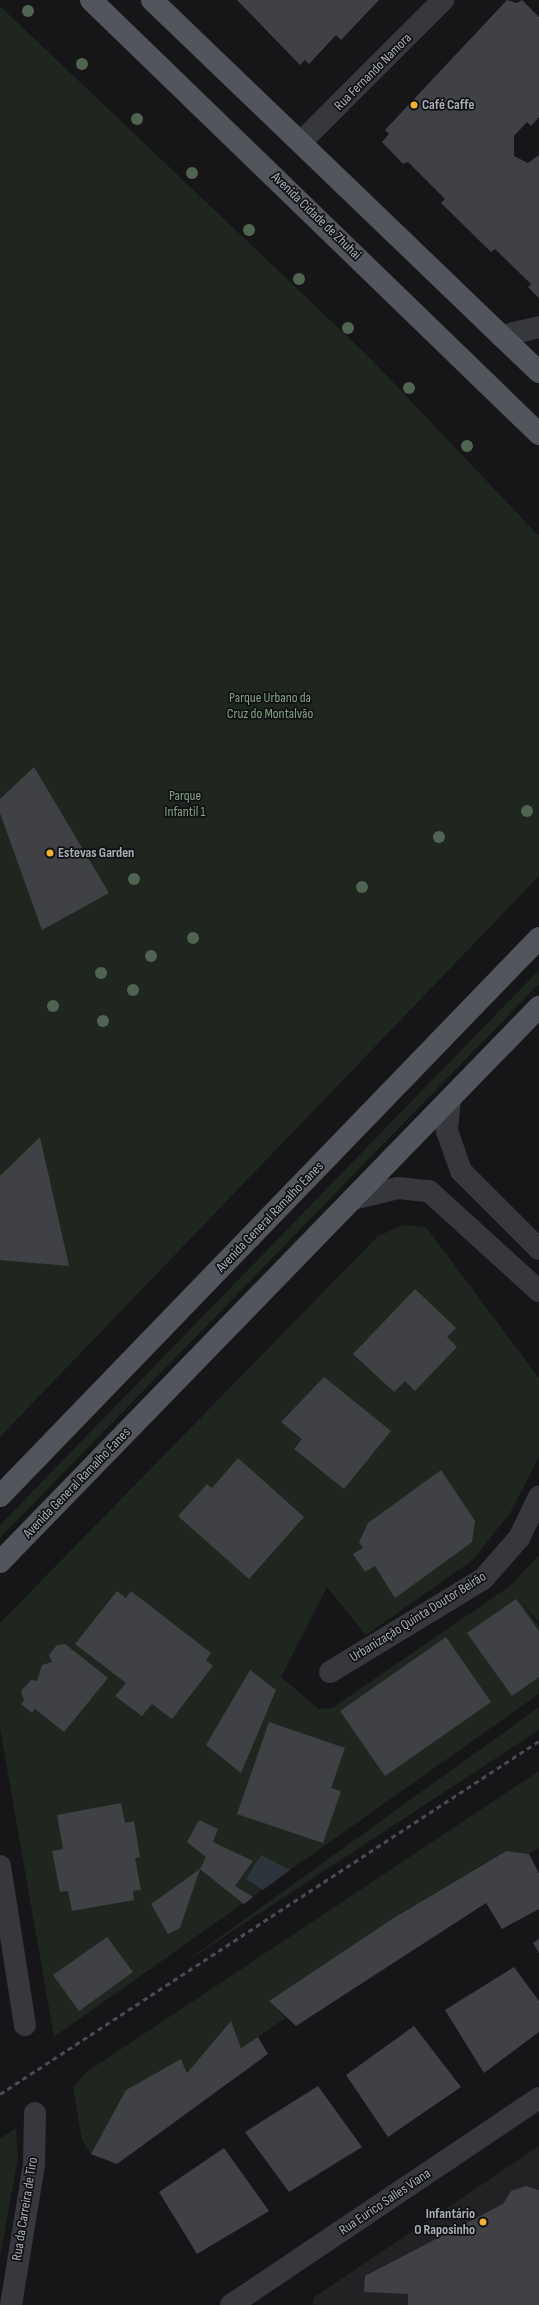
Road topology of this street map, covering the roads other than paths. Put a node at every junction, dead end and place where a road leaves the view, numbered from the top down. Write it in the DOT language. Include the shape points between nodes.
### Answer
graph roads {
  1 [pos="91,0"];
  2 [pos="152,0"];
  3 [pos="443,0"];
  4 [pos="301,142"];
  5 [pos="539,327"];
  6 [pos="501,336"];
  7 [pos="539,372"];
  8 [pos="539,434"];
  9 [pos="539,938"];
  10 [pos="539,1007"];
  11 [pos="450,1100"];
  12 [pos="357,1198"];
  13 [pos="539,1249"];
  14 [pos="539,1291"];
  15 [pos="0,1496"];
  16 [pos="539,1497"];
  17 [pos="0,1562"];
  18 [pos="330,1672"];
  19 [pos="0,1866"];
  20 [pos="25,2025"];
  21 [pos="539,2098"];
  22 [pos="35,2113"];
  23 [pos="11,2305"];
  24 [pos="232,2305"];
  1 -- 8 [label="main road, Avenida Cidade de Zhuhai"];
  2 -- 4 [label="main road"];
  3 -- 4 [label="street, Rua Fernando Namora"];
  4 -- 6 [label="main road"];
  5 -- 6 [label="street"];
  6 -- 7 [label="main road"];
  9 -- 15 [label="main road, Avenida General Ramalho Eanes"];
  10 -- 11 [label="main road, Avenida General Ramalho Eanes"];
  11 -- 12 [label="main road, Avenida General Ramalho Eanes"];
  11 -- 13 [label="street" via="447,1131 461,1171"];
  12 -- 14 [label="street" via="398,1188 429,1191"];
  12 -- 17 [label="main road, Avenida General Ramalho Eanes"];
  16 -- 18 [label="street, Urbanização Quinta Doutor Beirão" via="519,1538 483,1579"];
  19 -- 20 [label="street"];
  21 -- 24 [label="street, Rua Eurico Salles Viana"];
  22 -- 23 [label="street, Rua da Carreira de Tiro" via="34,2165"];
}
